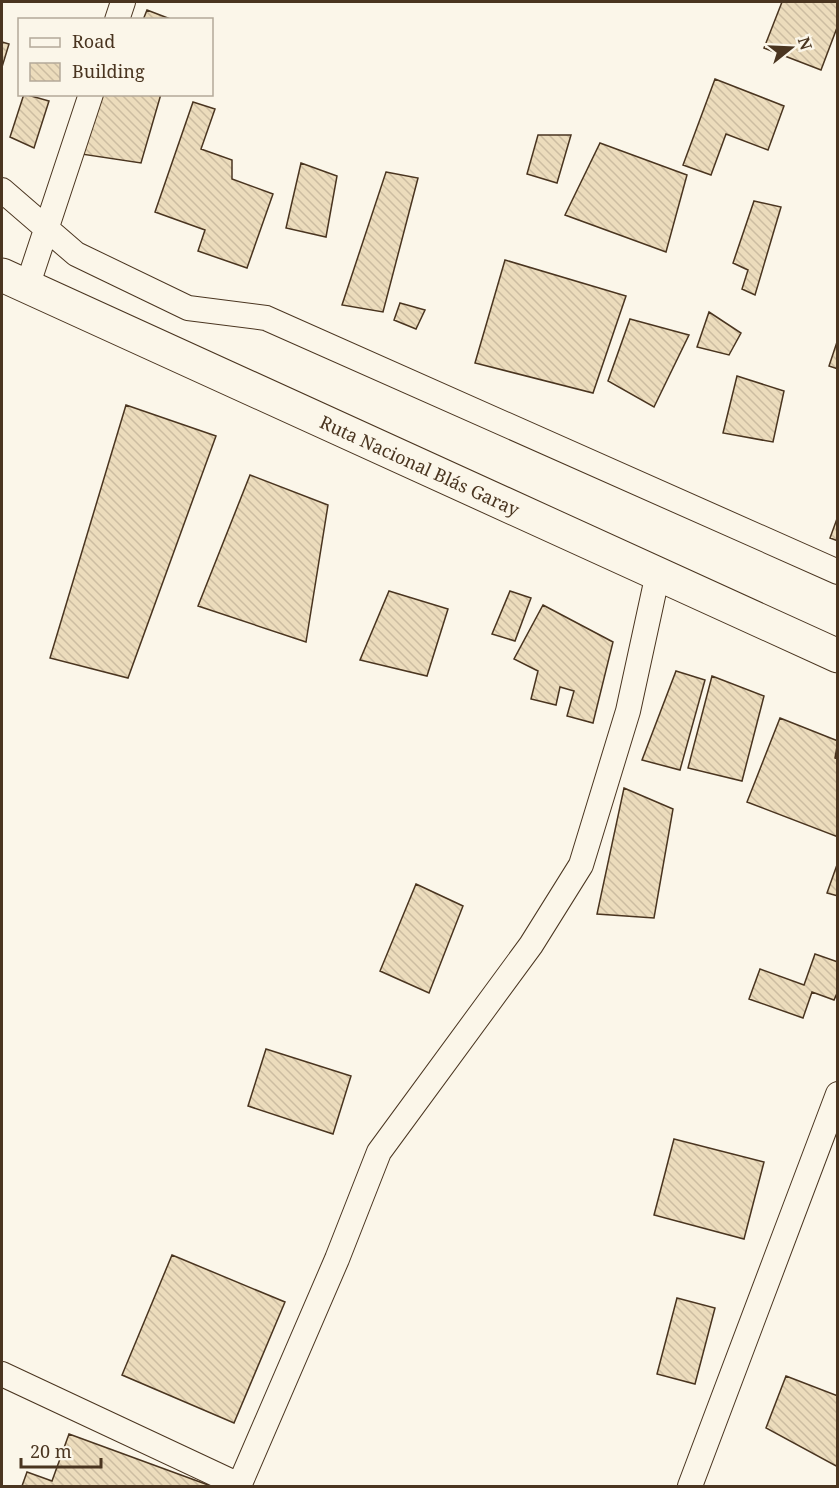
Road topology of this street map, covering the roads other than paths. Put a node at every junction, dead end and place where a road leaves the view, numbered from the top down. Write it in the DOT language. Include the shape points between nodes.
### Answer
graph roads {
  1 [pos="123,2"];
  2 [pos="118,18"];
  3 [pos="90,96"];
  4 [pos="2,190"];
  5 [pos="46,228"];
  6 [pos="14,281"];
  7 [pos="837,572"];
  8 [pos="658,573"];
  9 [pos="837,656"];
  10 [pos="837,1094"];
  11 [pos="2,1374"];
  12 [pos="239,1486"];
  13 [pos="690,1486"];
  1 -- 2 [label="street"];
  3 -- 5 [label="street"];
  4 -- 5 [label="street"];
  5 -- 6 [label="street"];
  5 -- 7 [label="street" via="76,254 188,308 266,318"];
  6 -- 8 [label="highway, Ruta Nacional Blás Garay"];
  8 -- 9 [label="highway, Ruta Nacional Blás Garay"];
  8 -- 12 [label="street" via="628,711 581,865 531,945 379,1152"];
  10 -- 13 [label="street"];
  11 -- 12 [label="street"];
}
